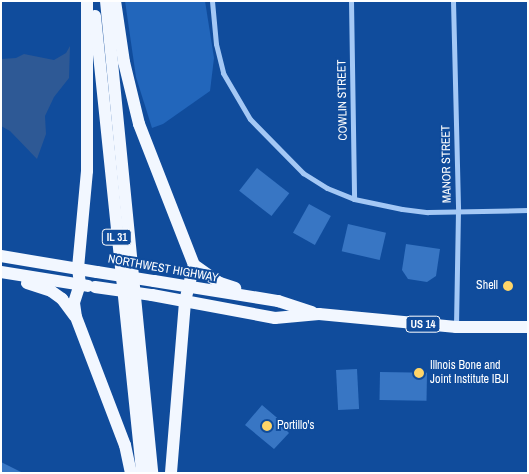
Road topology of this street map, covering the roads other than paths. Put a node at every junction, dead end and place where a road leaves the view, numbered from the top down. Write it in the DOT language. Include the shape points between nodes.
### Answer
graph roads {
  1 [pos="87,1"];
  2 [pos="94,1"];
  3 [pos="106,1"];
  4 [pos="115,1"];
  5 [pos="212,1"];
  6 [pos="352,1"];
  7 [pos="453,1"];
  8 [pos="354,199"];
  9 [pos="528,210"];
  10 [pos="458,211"];
  11 [pos="1,256"];
  12 [pos="194,265"];
  13 [pos="78,268"];
  14 [pos="1,273"];
  15 [pos="80,284"];
  16 [pos="188,288"];
  17 [pos="278,301"];
  18 [pos="185,302"];
  19 [pos="319,314"];
  20 [pos="76,317"];
  21 [pos="456,326"];
  22 [pos="528,328"];
  23 [pos="131,473"];
  24 [pos="142,473"];
  25 [pos="152,473"];
  26 [pos="171,473"];
  1 -- 13 [label="main road" via="87,171"];
  2 -- 24 [label="main road, IL 31"];
  3 -- 25 [label="main road, IL 31"];
  4 -- 12 [label="main road" via="124,62 139,124"];
  5 -- 8 [label="street" via="216,44 223,73 250,119 303,173"];
  6 -- 8 [label="street, COWLIN STREET"];
  7 -- 10 [label="street, MANOR STREET"];
  8 -- 10 [label="street" via="402,210"];
  9 -- 10 [label="street"];
  10 -- 21 [label="street, MANOR STREET"];
  11 -- 13 [label="main road, NORTHWEST HIGHWAY / US 14"];
  12 -- 16 [label="main road"];
  12 -- 17 [label="main road" via="220,283"];
  13 -- 15 [label="main road"];
  13 -- 16 [label="main road, NORTHWEST HIGHWAY / US 14, bridge"];
  14 -- 15 [label="main road, NORTHWEST HIGHWAY / US 14"];
  14 -- 20 [label="main road" via="51,291"];
  15 -- 18 [label="main road, NORTHWEST HIGHWAY / US 14, bridge"];
  15 -- 20 [label="main road" via="74,297"];
  16 -- 17 [label="main road, NORTHWEST HIGHWAY / US 14"];
  16 -- 18 [label="main road"];
  17 -- 19 [label="main road, NORTHWEST HIGHWAY / US 14"];
  18 -- 19 [label="main road, NORTHWEST HIGHWAY / US 14" via="275,318"];
  18 -- 26 [label="main road"];
  19 -- 21 [label="main road, NORTHWEST HIGHWAY / US 14"];
  20 -- 23 [label="main road" via="125,445"];
  21 -- 22 [label="main road, NORTHWEST HIGHWAY / US 14"];
}
